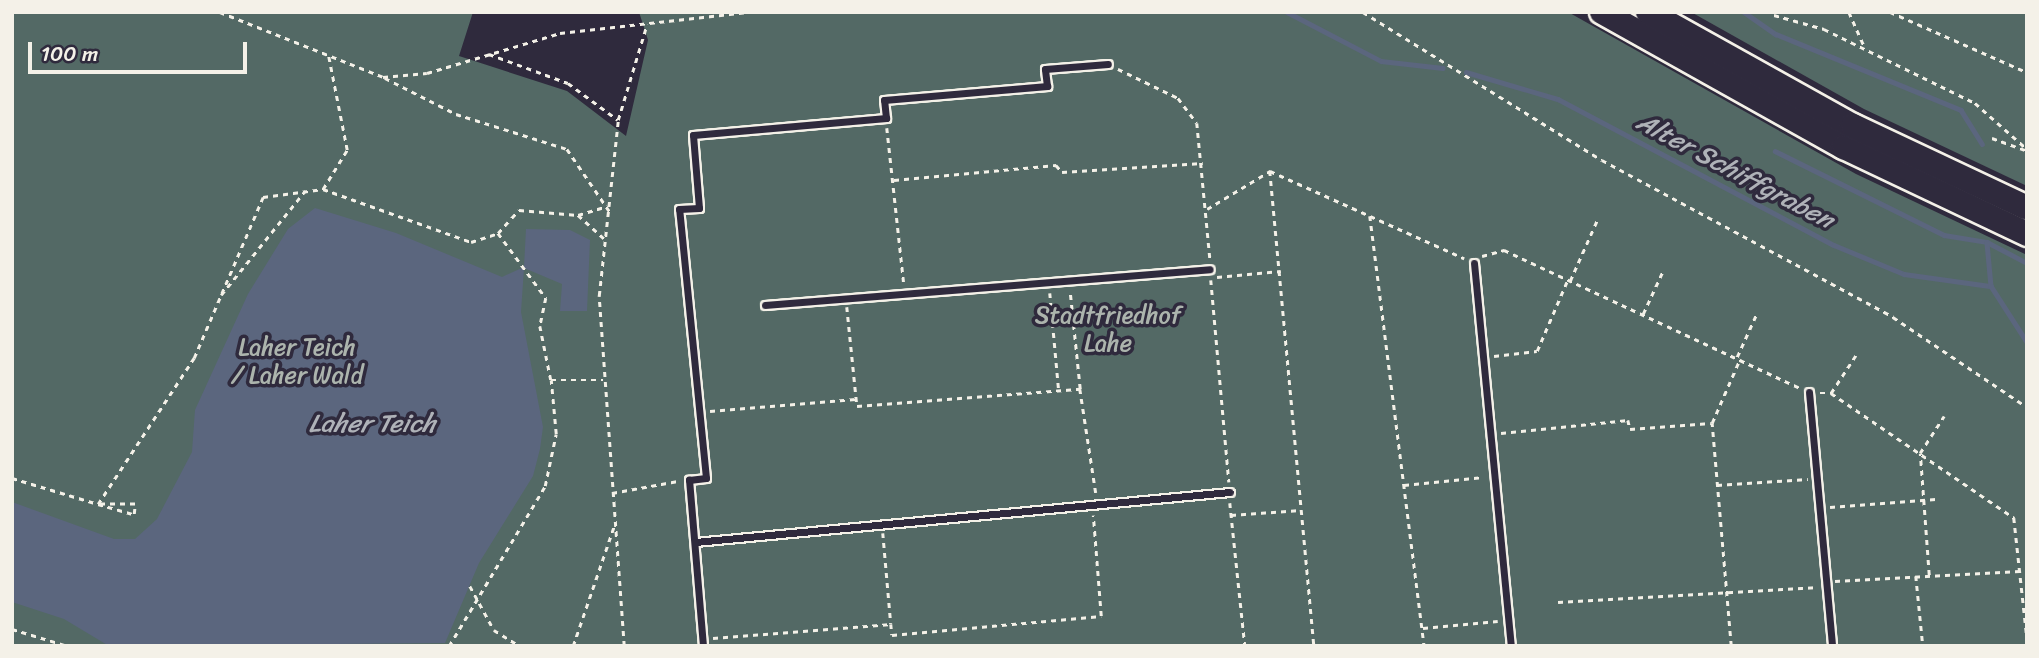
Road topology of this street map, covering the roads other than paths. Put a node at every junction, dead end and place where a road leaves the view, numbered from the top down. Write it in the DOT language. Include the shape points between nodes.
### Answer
graph roads {
  1 [pos="1602,12"];
  2 [pos="1648,12"];
  3 [pos="1108,64"];
  4 [pos="2027,208"];
  5 [pos="2027,234"];
  6 [pos="1474,262"];
  7 [pos="1210,273"];
  8 [pos="765,305"];
  9 [pos="1809,392"];
  10 [pos="1230,492"];
  11 [pos="695,542"];
  12 [pos="703,642"];
  13 [pos="1511,646"];
  14 [pos="1832,646"];
  1 -- 5 [label="highway" via="1844,147"];
  2 -- 4 [label="highway" via="1853,126"];
  3 -- 11 [label="lane" via="1045,69 1046,86 884,100 886,118 693,135 699,208 679,209 706,478 689,480"];
  6 -- 13 [label="lane"];
  7 -- 8 [label="lane" via="1049,280"];
  9 -- 14 [label="lane"];
  10 -- 11 [label="lane"];
  11 -- 12 [label="lane"];
}
